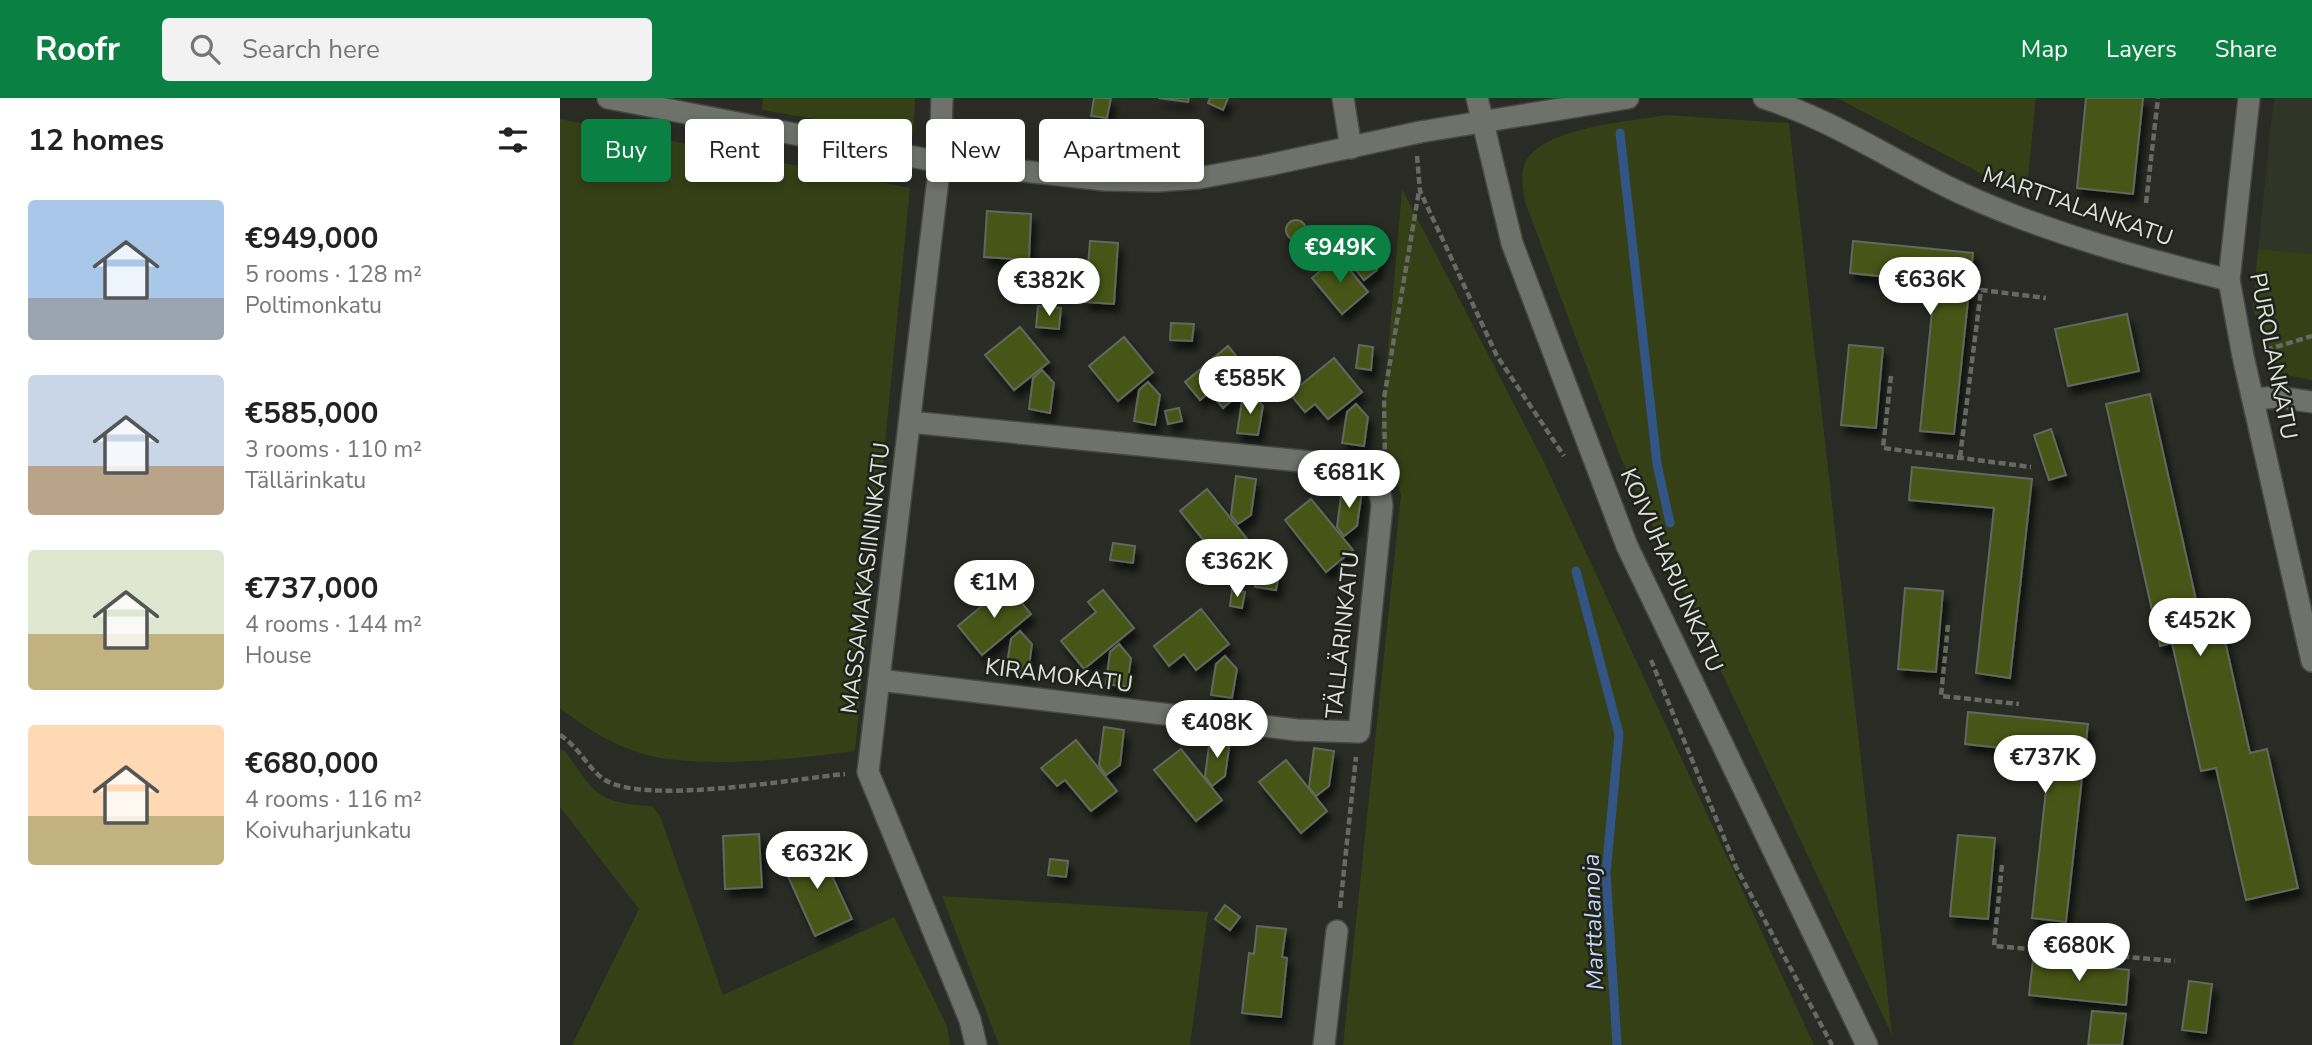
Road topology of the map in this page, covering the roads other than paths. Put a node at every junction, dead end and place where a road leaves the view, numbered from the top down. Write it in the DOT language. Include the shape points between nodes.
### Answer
graph roads {
  1 [pos="608,98"];
  2 [pos="942,98"];
  3 [pos="1343,98"];
  4 [pos="1478,98"];
  5 [pos="1628,98"];
  6 [pos="1764,98"];
  7 [pos="2249,98"];
  8 [pos="941,119"];
  9 [pos="1483,123"];
  10 [pos="1351,148"];
  11 [pos="926,159"];
  12 [pos="1025,171"];
  13 [pos="938,182"];
  14 [pos="2229,280"];
  15 [pos="2253,400"];
  16 [pos="2312,402"];
  17 [pos="910,422"];
  18 [pos="2312,661"];
  19 [pos="879,680"];
  20 [pos="1359,732"];
  21 [pos="1337,931"];
  22 [pos="976,1045"];
  23 [pos="1324,1045"];
  24 [pos="1867,1045"];
  1 -- 11 [label="street"];
  2 -- 8 [label="street, MASSAMAKASIININKATU"];
  3 -- 10 [label="street"];
  4 -- 9 [label="street, KOIVUHARJUNKATU"];
  5 -- 9 [label="street"];
  6 -- 14 [label="street, MARTTALANKATU" via="1807,112 1964,195 2037,224"];
  7 -- 14 [label="street, PUROLANKATU"];
  9 -- 10 [label="street"];
  9 -- 24 [label="street, KOIVUHARJUNKATU" via="1511,243 1627,546"];
  10 -- 12 [label="street" via="1199,178 1157,181"];
  13 -- 17 [label="street, MASSAMAKASIININKATU"];
  14 -- 15 [label="street, PUROLANKATU"];
  15 -- 16 [label="street" via="2278,397"];
  15 -- 18 [label="street, PUROLANKATU"];
  17 -- 19 [label="street, MASSAMAKASIININKATU"];
  17 -- 20 [label="street, TÄLLÄRINKATU" via="1351,466 1371,476 1381,492 1382,506"];
  19 -- 20 [label="street, KIRAMOKATU" via="1297,730"];
  19 -- 22 [label="street, MASSAMAKASIININKATU" via="868,772 970,1020"];
  21 -- 23 [label="street"];
}
